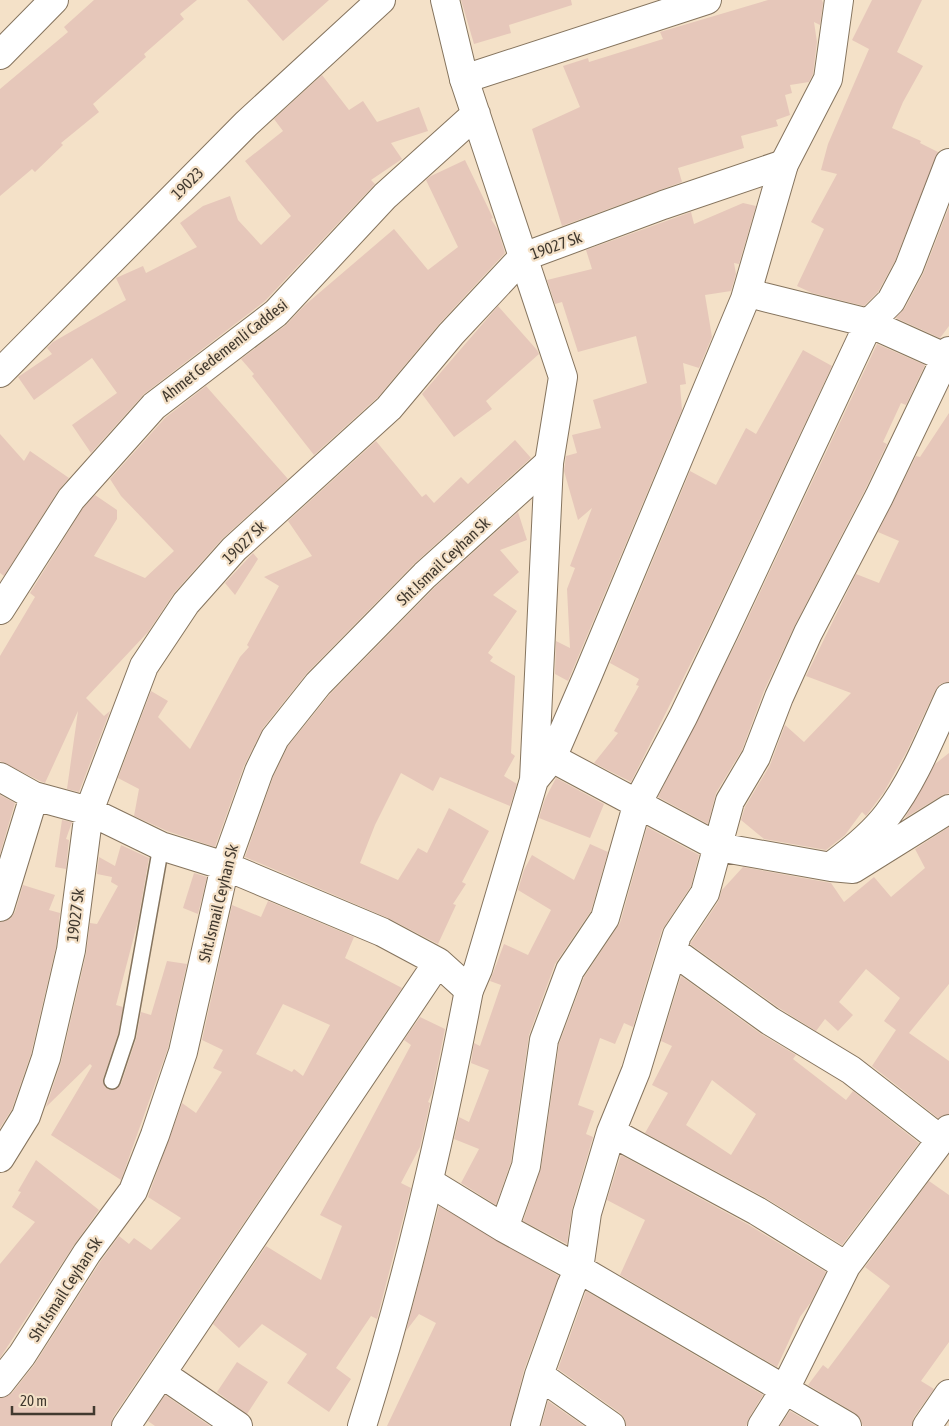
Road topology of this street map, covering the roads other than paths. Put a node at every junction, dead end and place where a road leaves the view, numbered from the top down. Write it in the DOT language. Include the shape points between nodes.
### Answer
graph roads {
  1 [pos="54,0"];
  2 [pos="381,0"];
  3 [pos="445,0"];
  4 [pos="707,0"];
  5 [pos="839,0"];
  6 [pos="0,55"];
  7 [pos="464,79"];
  8 [pos="476,114"];
  9 [pos="949,163"];
  10 [pos="784,164"];
  11 [pos="523,257"];
  12 [pos="748,290"];
  13 [pos="869,322"];
  14 [pos="948,356"];
  15 [pos="3,362"];
  16 [pos="549,463"];
  17 [pos="0,610"];
  18 [pos="949,697"];
  19 [pos="552,758"];
  20 [pos="0,777"];
  21 [pos="534,780"];
  22 [pos="34,796"];
  23 [pos="638,802"];
  24 [pos="949,810"];
  25 [pos="89,811"];
  26 [pos="162,846"];
  27 [pos="718,847"];
  28 [pos="225,866"];
  29 [pos="831,867"];
  30 [pos="0,907"];
  31 [pos="673,951"];
  32 [pos="438,962"];
  33 [pos="469,990"];
  34 [pos="112,1082"];
  35 [pos="610,1132"];
  36 [pos="945,1134"];
  37 [pos="0,1158"];
  38 [pos="429,1182"];
  39 [pos="504,1228"];
  40 [pos="846,1266"];
  41 [pos="579,1269"];
  42 [pos="162,1374"];
  43 [pos="539,1375"];
  44 [pos="0,1383"];
  45 [pos="784,1391"];
  46 [pos="949,1394"];
  47 [pos="126,1426"];
  48 [pos="238,1426"];
  49 [pos="362,1426"];
  50 [pos="525,1426"];
  51 [pos="611,1426"];
  52 [pos="762,1426"];
  53 [pos="847,1426"];
  54 [pos="927,1426"];
  1 -- 6 [label="street"];
  2 -- 15 [label="street, 19023" via="246,124"];
  3 -- 7 [label="street"];
  4 -- 7 [label="street"];
  5 -- 10 [label="street" via="828,79"];
  7 -- 8 [label="street"];
  8 -- 11 [label="street"];
  8 -- 17 [label="street, Ahmet Gedemenli Caddesi" via="385,196 276,313 154,406 71,499"];
  9 -- 13 [label="street" via="891,301"];
  10 -- 11 [label="street, 19027 Sk"];
  10 -- 12 [label="street"];
  11 -- 16 [label="street" via="563,377"];
  11 -- 25 [label="street, 19027 Sk" via="451,334 389,408 234,548 186,603 144,666"];
  12 -- 13 [label="street" via="760,296"];
  12 -- 19 [label="street"];
  13 -- 14 [label="street"];
  13 -- 23 [label="street" via="724,632"];
  14 -- 27 [label="street" via="808,633 756,758 730,802"];
  16 -- 21 [label="street"];
  16 -- 28 [label="street, Sht.Ismail Ceyhan Sk" via="425,574 312,692 275,738 259,771"];
  18 -- 29 [label="street" via="914,771 888,814 859,846"];
  19 -- 21 [label="street"];
  19 -- 23 [label="street"];
  20 -- 22 [label="street"];
  21 -- 33 [label="street"];
  22 -- 25 [label="street"];
  22 -- 30 [label="street"];
  23 -- 27 [label="street"];
  23 -- 39 [label="street" via="605,918 570,970 544,1040 526,1166"];
  24 -- 29 [label="street" via="853,869"];
  25 -- 26 [label="street"];
  25 -- 37 [label="street, 19027 Sk" via="71,950 46,1058 26,1116"];
  26 -- 28 [label="street"];
  26 -- 34 [label="lane" via="127,1036"];
  27 -- 29 [label="street"];
  27 -- 31 [label="street" via="705,893 676,935"];
  28 -- 32 [label="street" via="382,932"];
  28 -- 44 [label="street, Sht.Ismail Ceyhan Sk" via="183,1052 133,1190"];
  31 -- 35 [label="street" via="636,1070"];
  31 -- 36 [label="street" via="770,1021 851,1070"];
  32 -- 33 [label="street"];
  32 -- 42 [label="street"];
  33 -- 38 [label="street"];
  35 -- 40 [label="street" via="757,1210"];
  35 -- 41 [label="street" via="587,1213"];
  36 -- 40 [label="street"];
  38 -- 39 [label="street"];
  38 -- 49 [label="street" via="392,1333"];
  39 -- 41 [label="street"];
  40 -- 45 [label="street"];
  41 -- 43 [label="street"];
  41 -- 45 [label="street"];
  42 -- 47 [label="street"];
  42 -- 48 [label="street"];
  43 -- 50 [label="street"];
  43 -- 51 [label="street"];
  45 -- 52 [label="street"];
  45 -- 53 [label="street"];
  46 -- 54 [label="street"];
}
